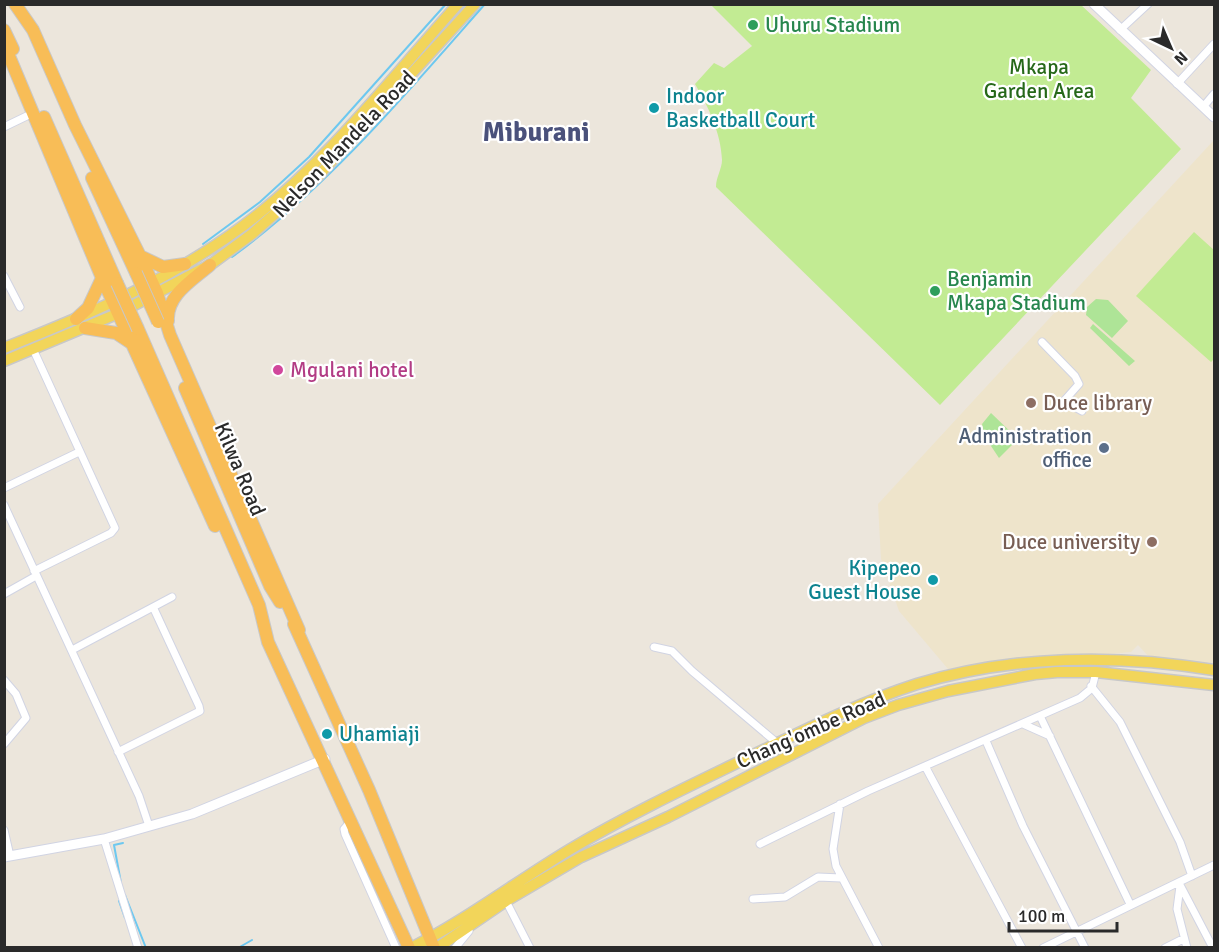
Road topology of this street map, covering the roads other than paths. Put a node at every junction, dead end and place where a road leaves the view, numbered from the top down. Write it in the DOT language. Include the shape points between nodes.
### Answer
graph roads {
  1 [pos="14,4"];
  2 [pos="458,4"];
  3 [pos="475,4"];
  4 [pos="1094,4"];
  5 [pos="1148,4"];
  6 [pos="4,30"];
  7 [pos="1120,30"];
  8 [pos="4,44"];
  9 [pos="1215,44"];
  10 [pos="1177,84"];
  11 [pos="1215,94"];
  12 [pos="1203,107"];
  13 [pos="33,113"];
  14 [pos="1215,117"];
  15 [pos="4,127"];
  16 [pos="140,256"];
  17 [pos="185,264"];
  18 [pos="210,265"];
  19 [pos="4,276"];
  20 [pos="102,278"];
  21 [pos="155,288"];
  22 [pos="20,308"];
  23 [pos="116,308"];
  24 [pos="80,324"];
  25 [pos="163,325"];
  26 [pos="1042,342"];
  27 [pos="132,343"];
  28 [pos="4,348"];
  29 [pos="33,349"];
  30 [pos="4,361"];
  31 [pos="1082,411"];
  32 [pos="79,452"];
  33 [pos="4,488"];
  34 [pos="4,505"];
  35 [pos="35,573"];
  36 [pos="4,594"];
  37 [pos="172,597"];
  38 [pos="154,609"];
  39 [pos="268,642"];
  40 [pos="654,647"];
  41 [pos="72,650"];
  42 [pos="1215,670"];
  43 [pos="1096,672"];
  44 [pos="4,680"];
  45 [pos="1091,686"];
  46 [pos="1215,686"];
  47 [pos="1040,716"];
  48 [pos="1023,724"];
  49 [pos="1050,736"];
  50 [pos="986,741"];
  51 [pos="777,743"];
  52 [pos="4,744"];
  53 [pos="118,752"];
  54 [pos="325,759"];
  55 [pos="925,766"];
  56 [pos="840,804"];
  57 [pos="351,821"];
  58 [pos="149,826"];
  59 [pos="4,830"];
  60 [pos="104,839"];
  61 [pos="760,844"];
  62 [pos="7,857"];
  63 [pos="1215,865"];
  64 [pos="1192,876"];
  65 [pos="841,878"];
  66 [pos="1179,885"];
  67 [pos="753,899"];
  68 [pos="506,901"];
  69 [pos="1130,904"];
  70 [pos="478,920"];
  71 [pos="423,923"];
  72 [pos="1076,931"];
  73 [pos="452,932"];
  74 [pos="1212,938"];
  75 [pos="1184,939"];
  76 [pos="434,944"];
  77 [pos="1052,945"];
  78 [pos="138,948"];
  79 [pos="396,948"];
  80 [pos="410,948"];
  81 [pos="447,948"];
  82 [pos="455,948"];
  83 [pos="530,948"];
  84 [pos="879,948"];
  85 [pos="1022,948"];
  86 [pos="1043,948"];
  87 [pos="1085,948"];
  88 [pos="1166,948"];
  89 [pos="1187,948"];
  90 [pos="1213,948"];
  1 -- 16 [label="highway" via="33,30"];
  1 -- 25 [label="highway, Kilwa Road, bridge"];
  2 -- 17 [label="main road, Nelson Mandela Road" via="286,190 244,225"];
  3 -- 18 [label="main road, Nelson Mandela Road" via="319,175 278,213"];
  4 -- 7 [label="street"];
  5 -- 7 [label="street"];
  6 -- 39 [label="highway, Kilwa Road, bridge" via="259,605"];
  7 -- 10 [label="street"];
  8 -- 13 [label="highway"];
  9 -- 10 [label="street"];
  10 -- 12 [label="street"];
  11 -- 12 [label="street"];
  12 -- 14 [label="street"];
  13 -- 15 [label="street"];
  13 -- 20 [label="highway"];
  16 -- 17 [label="highway" via="163,267"];
  16 -- 21 [label="highway"];
  17 -- 21 [label="main road, Nelson Mandela Road"];
  18 -- 21 [label="main road, Nelson Mandela Road"];
  18 -- 25 [label="highway" via="169,305"];
  19 -- 22 [label="street"];
  20 -- 23 [label="highway"];
  20 -- 24 [label="highway"];
  21 -- 23 [label="main road, Nelson Mandela Road"];
  21 -- 25 [label="highway"];
  23 -- 24 [label="main road, Nelson Mandela Road"];
  23 -- 27 [label="highway"];
  24 -- 27 [label="highway" via="116,333"];
  24 -- 28 [label="main road, Nelson Mandela Road"];
  24 -- 29 [label="main road, Nelson Mandela Road"];
  25 -- 71 [label="highway, Kilwa Road" via="270,586 299,630"];
  26 -- 31 [label="street" via="1075,376 1079,384 1064,401"];
  27 -- 39 [label="highway"];
  29 -- 30 [label="main road, Nelson Mandela Road"];
  29 -- 32 [label="street"];
  32 -- 33 [label="street"];
  32 -- 35 [label="street" via="114,530"];
  34 -- 35 [label="street"];
  35 -- 36 [label="street"];
  35 -- 41 [label="street"];
  37 -- 38 [label="street"];
  38 -- 41 [label="street"];
  38 -- 53 [label="street" via="200,711"];
  39 -- 54 [label="highway, Kilwa Road"];
  40 -- 51 [label="street" via="672,651"];
  41 -- 53 [label="street"];
  42 -- 51 [label="main road, Chang'ombe Road" via="1173,663 1065,659 969,672 856,706"];
  43 -- 45 [label="street"];
  43 -- 46 [label="main road, Chang'ombe Road"];
  43 -- 68 [label="main road, Chang'ombe Road" via="1035,674 948,691 880,712 581,857"];
  44 -- 52 [label="street" via="16,694 26,718"];
  45 -- 47 [label="street" via="1080,698"];
  45 -- 64 [label="street" via="1120,723 1180,842"];
  47 -- 48 [label="street"];
  47 -- 49 [label="street"];
  48 -- 49 [label="street"];
  48 -- 50 [label="street"];
  49 -- 69 [label="street"];
  50 -- 55 [label="street"];
  50 -- 72 [label="street"];
  51 -- 73 [label="main road, Chang'ombe Road" via="571,849"];
  53 -- 58 [label="street" via="146,810"];
  54 -- 57 [label="highway, Kilwa Road"];
  54 -- 58 [label="street" via="192,814"];
  55 -- 56 [label="street"];
  55 -- 85 [label="street"];
  56 -- 61 [label="street"];
  56 -- 65 [label="street" via="833,849"];
  57 -- 79 [label="street" via="344,829 345,834"];
  57 -- 80 [label="highway, Kilwa Road"];
  58 -- 60 [label="street"];
  59 -- 62 [label="street"];
  60 -- 62 [label="street"];
  60 -- 78 [label="street"];
  63 -- 64 [label="street"];
  64 -- 66 [label="street"];
  65 -- 67 [label="street" via="818,878 785,897"];
  65 -- 84 [label="street"];
  66 -- 69 [label="street"];
  66 -- 74 [label="street"];
  66 -- 75 [label="street" via="1177,909"];
  68 -- 70 [label="main road, Chang'ombe Road"];
  68 -- 83 [label="street"];
  69 -- 72 [label="street"];
  70 -- 73 [label="main road, Chang'ombe Road"];
  70 -- 82 [label="street"];
  71 -- 73 [label="main road" via="431,929"];
  71 -- 76 [label="highway, Kilwa Road"];
  72 -- 77 [label="street"];
  72 -- 87 [label="street"];
  73 -- 76 [label="main road, Chang'ombe Road"];
  73 -- 81 [label="main road, Chang'ombe Road"];
  74 -- 90 [label="street"];
  75 -- 88 [label="street"];
  75 -- 89 [label="street"];
  76 -- 80 [label="main road, Chang'ombe Road"];
  77 -- 86 [label="street"];
}
